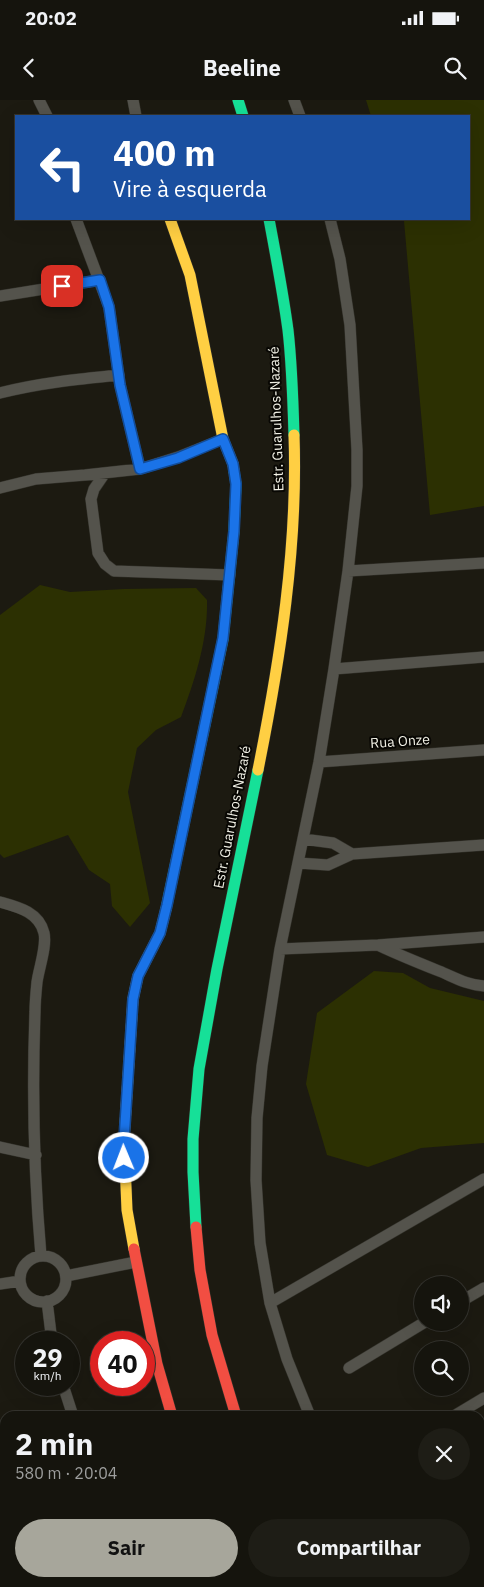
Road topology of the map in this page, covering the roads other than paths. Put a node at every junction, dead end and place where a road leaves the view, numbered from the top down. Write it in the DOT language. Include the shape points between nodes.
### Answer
graph roads {
  1 [pos="39,100"];
  2 [pos="133,100"];
  3 [pos="238,100"];
  4 [pos="294,100"];
  5 [pos="46,115"];
  6 [pos="136,115"];
  7 [pos="242,115"];
  8 [pos="300,115"];
  9 [pos="76,220"];
  10 [pos="170,220"];
  11 [pos="269,220"];
  12 [pos="330,220"];
  13 [pos="100,280"];
  14 [pos="0,296"];
  15 [pos="119,375"];
  16 [pos="0,393"];
  17 [pos="223,439"];
  18 [pos="140,469"];
  19 [pos="105,473"];
  20 [pos="0,488"];
  21 [pos="484,563"];
  22 [pos="348,571"];
  23 [pos="230,575"];
  24 [pos="484,657"];
  25 [pos="334,669"];
  26 [pos="484,750"];
  27 [pos="319,762"];
  28 [pos="303,840"];
  29 [pos="484,845"];
  30 [pos="352,854"];
  31 [pos="298,863"];
  32 [pos="0,902"];
  33 [pos="484,936"];
  34 [pos="378,945"];
  35 [pos="280,949"];
  36 [pos="484,986"];
  37 [pos="0,1147"];
  38 [pos="36,1155"];
  39 [pos="484,1179"];
  40 [pos="41,1256"];
  41 [pos="136,1262"];
  42 [pos="66,1276"];
  43 [pos="20,1281"];
  44 [pos="0,1284"];
  45 [pos="484,1288"];
  46 [pos="469,1297"];
  47 [pos="47,1301"];
  48 [pos="270,1303"];
  49 [pos="414,1329"];
  50 [pos="51,1331"];
  51 [pos="349,1368"];
  52 [pos="67,1396"];
  53 [pos="484,1398"];
  54 [pos="71,1411"];
  55 [pos="171,1411"];
  56 [pos="234,1411"];
  57 [pos="308,1411"];
  58 [pos="462,1411"];
  1 -- 5 [label="street"];
  2 -- 6 [label="street"];
  3 -- 7 [label="main road"];
  4 -- 8 [label="street"];
  9 -- 13 [label="street"];
  10 -- 17 [label="main road" via="190,275"];
  11 -- 56 [label="main road, Estr. Guarulhos-Nazaré" via="285,302 292,378 294,527 276,675 206,1025 198,1072 193,1137 195,1215 202,1282 212,1336"];
  12 -- 22 [label="street" via="347,306 355,398 356,486"];
  13 -- 14 [label="street"];
  13 -- 15 [label="street" via="109,307"];
  15 -- 16 [label="street" via="61,381"];
  15 -- 18 [label="street"];
  17 -- 18 [label="street" via="178,458"];
  17 -- 23 [label="main road" via="233,464 236,484"];
  18 -- 19 [label="street"];
  19 -- 20 [label="street" via="36,479"];
  19 -- 23 [label="street" via="91,499 98,552 105,564 114,571"];
  21 -- 22 [label="street"];
  22 -- 25 [label="street"];
  23 -- 41 [label="main road" via="223,638 167,905 160,933 138,976 133,999 124,1140 127,1210"];
  24 -- 25 [label="street"];
  25 -- 27 [label="street"];
  26 -- 27 [label="street, Rua Onze"];
  27 -- 28 [label="street"];
  28 -- 30 [label="street" via="333,843"];
  28 -- 31 [label="street"];
  29 -- 30 [label="street"];
  30 -- 31 [label="street" via="328,865"];
  31 -- 35 [label="street"];
  32 -- 38 [label="street" via="28,911 44,935 35,1012"];
  33 -- 34 [label="street"];
  34 -- 35 [label="street"];
  34 -- 36 [label="street" via="457,980"];
  35 -- 48 [label="street" via="257,1118 260,1243"];
  37 -- 38 [label="street"];
  38 -- 40 [label="street"];
  39 -- 48 [label="street"];
  40 -- 42 [label="street" via="60,1263"];
  40 -- 43 [label="street" via="23,1267"];
  41 -- 42 [label="street"];
  41 -- 55 [label="main road"];
  42 -- 47 [label="street" via="64,1289"];
  43 -- 44 [label="street"];
  43 -- 47 [label="street" via="29,1297"];
  45 -- 46 [label="street"];
  47 -- 50 [label="street"];
  48 -- 57 [label="street" via="287,1359"];
  49 -- 51 [label="street"];
  52 -- 54 [label="street"];
  53 -- 58 [label="street"];
}
